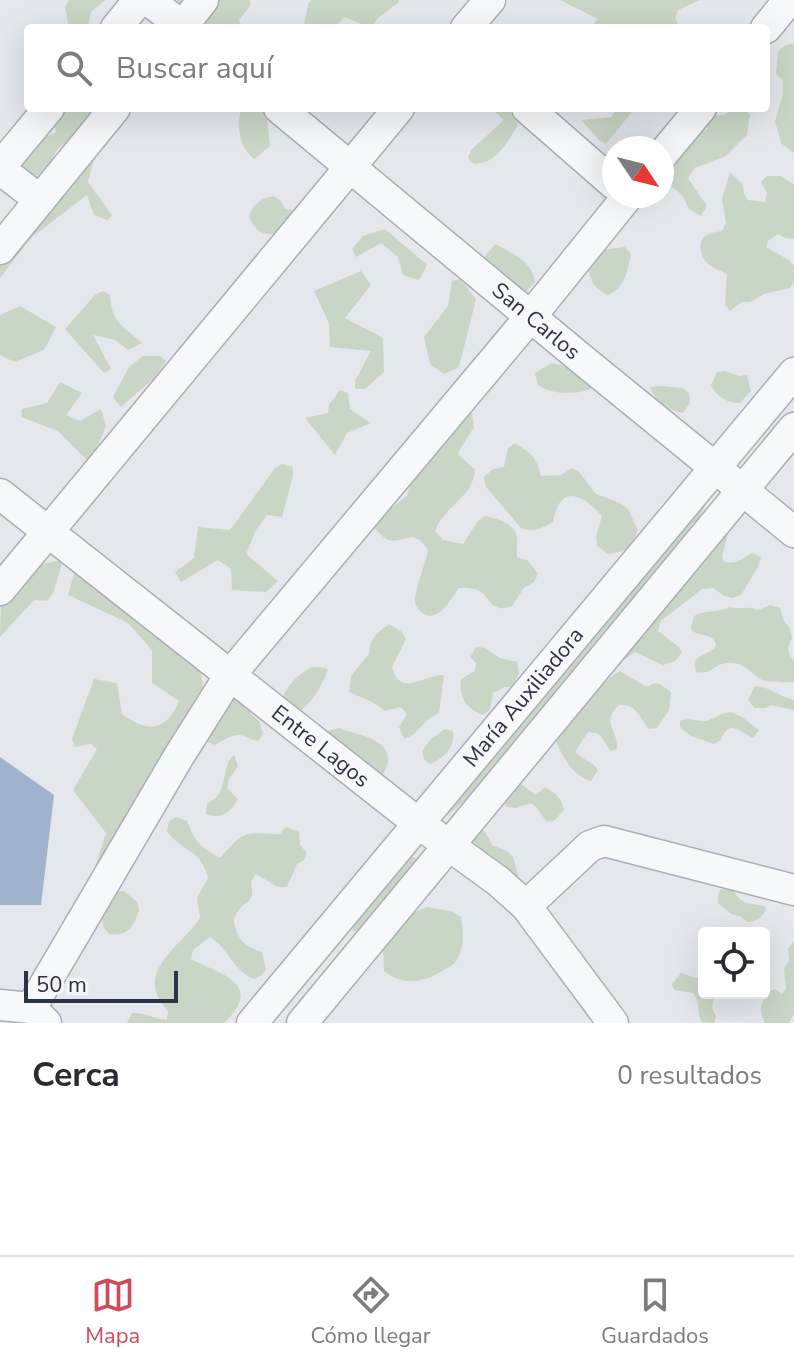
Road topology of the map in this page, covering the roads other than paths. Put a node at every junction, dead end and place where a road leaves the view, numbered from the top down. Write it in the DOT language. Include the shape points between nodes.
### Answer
graph roads {
  1 [pos="139,0"];
  2 [pos="148,0"];
  3 [pos="203,0"];
  4 [pos="490,0"];
  5 [pos="789,0"];
  6 [pos="119,24"];
  7 [pos="178,24"];
  8 [pos="184,24"];
  9 [pos="469,24"];
  10 [pos="769,24"];
  11 [pos="46,112"];
  12 [pos="112,112"];
  13 [pos="284,112"];
  14 [pos="396,112"];
  15 [pos="532,112"];
  16 [pos="698,112"];
  17 [pos="674,141"];
  18 [pos="349,167"];
  19 [pos="0,168"];
  20 [pos="602,174"];
  21 [pos="40,200"];
  22 [pos="618,208"];
  23 [pos="0,249"];
  24 [pos="531,316"];
  25 [pos="794,373"];
  26 [pos="794,428"];
  27 [pos="715,468"];
  28 [pos="742,490"];
  29 [pos="0,494"];
  30 [pos="47,531"];
  31 [pos="794,532"];
  32 [pos="0,590"];
  33 [pos="230,675"];
  34 [pos="418,823"];
  35 [pos="449,844"];
  36 [pos="794,890"];
  37 [pos="526,906"];
  38 [pos="275,995"];
  39 [pos="0,1005"];
  40 [pos="39,1015"];
  41 [pos="252,1023"];
  42 [pos="303,1023"];
  43 [pos="613,1023"];
  1 -- 6 [label="street"];
  2 -- 7 [label="street"];
  3 -- 8 [label="street"];
  4 -- 9 [label="street"];
  5 -- 10 [label="street"];
  11 -- 19 [label="street"];
  12 -- 21 [label="street"];
  13 -- 18 [label="street, San Carlos"];
  14 -- 18 [label="street"];
  15 -- 20 [label="street"];
  16 -- 17 [label="street"];
  18 -- 24 [label="street, San Carlos"];
  18 -- 30 [label="street"];
  19 -- 21 [label="street"];
  21 -- 23 [label="street"];
  22 -- 24 [label="street"];
  24 -- 27 [label="street, San Carlos"];
  24 -- 33 [label="street"];
  25 -- 27 [label="street, María Auxiliadora"];
  26 -- 28 [label="street, María Auxiliadora"];
  27 -- 28 [label="street, San Carlos"];
  27 -- 34 [label="street, María Auxiliadora"];
  28 -- 31 [label="street, San Carlos"];
  28 -- 35 [label="street, María Auxiliadora"];
  29 -- 30 [label="street, Entre Lagos"];
  30 -- 32 [label="street"];
  30 -- 33 [label="street, Entre Lagos"];
  33 -- 34 [label="street, Entre Lagos"];
  33 -- 40 [label="street" via="179,756"];
  34 -- 35 [label="street, Entre Lagos"];
  34 -- 38 [label="street, María Auxiliadora"];
  35 -- 37 [label="street, Entre Lagos"];
  35 -- 42 [label="street, María Auxiliadora"];
  36 -- 37 [label="street" via="604,841 590,846"];
  37 -- 43 [label="street, Entre Lagos"];
  38 -- 41 [label="street, María Auxiliadora"];
  38 -- 42 [label="street"];
  39 -- 40 [label="street"];
}
